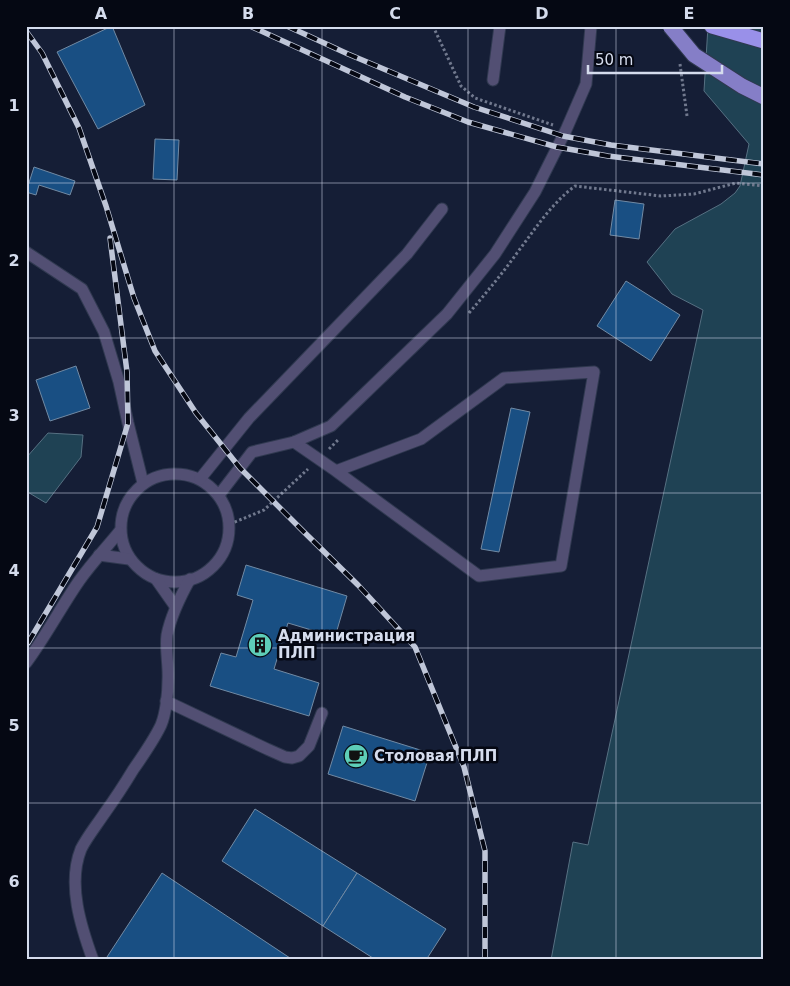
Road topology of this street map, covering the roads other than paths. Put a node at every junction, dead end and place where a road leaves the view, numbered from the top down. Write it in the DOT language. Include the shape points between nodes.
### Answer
graph roads {
  1 [pos="500,26"];
  2 [pos="591,26"];
  3 [pos="670,26"];
  4 [pos="712,26"];
  5 [pos="764,41"];
  6 [pos="493,80"];
  7 [pos="764,97"];
  8 [pos="442,208"];
  9 [pos="26,252"];
  10 [pos="294,442"];
  11 [pos="336,471"];
  12 [pos="200,479"];
  13 [pos="143,483"];
  14 [pos="219,495"];
  15 [pos="120,532"];
  16 [pos="99,555"];
  17 [pos="129,559"];
  18 [pos="156,579"];
  19 [pos="190,579"];
  20 [pos="175,606"];
  21 [pos="26,663"];
  22 [pos="166,701"];
  23 [pos="322,713"];
  24 [pos="93,960"];
  1 -- 6 [label="lane"];
  2 -- 10 [label="lane" via="586,84 535,192 495,254 447,314 332,426"];
  3 -- 7 [label="main road, bridge" via="694,55"];
  4 -- 5 [label="highway"];
  8 -- 12 [label="lane" via="407,254 249,418"];
  9 -- 13 [label="lane" via="82,289 104,332"];
  10 -- 11 [label="lane"];
  10 -- 14 [label="lane" via="252,452"];
  11 -- 11 [label="lane" via="421,439 504,378 594,372 562,566 479,576"];
  12 -- 13 [label="lane" via="181,473 161,474"];
  12 -- 14 [label="lane"];
  13 -- 15 [label="lane" via="124,504"];
  14 -- 19 [label="lane" via="230,524 224,552 206,574"];
  15 -- 16 [label="lane"];
  15 -- 17 [label="lane"];
  16 -- 17 [label="lane"];
  16 -- 21 [label="lane"];
  17 -- 18 [label="lane"];
  18 -- 19 [label="lane" via="179,583"];
  18 -- 20 [label="lane"];
  19 -- 20 [label="lane"];
  20 -- 22 [label="lane" via="167,635"];
  22 -- 23 [label="lane" via="292,758 309,746"];
  22 -- 24 [label="lane" via="161,725 90,834 76,866 77,908"];
}
